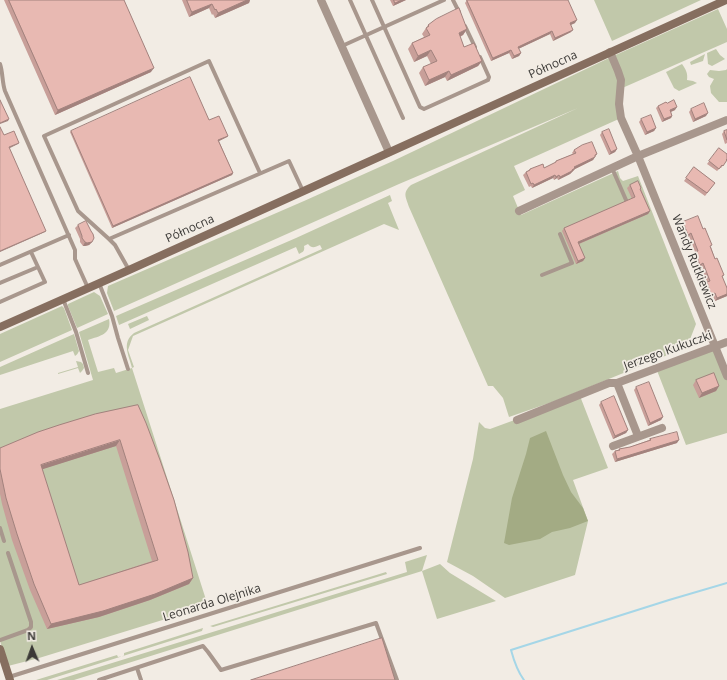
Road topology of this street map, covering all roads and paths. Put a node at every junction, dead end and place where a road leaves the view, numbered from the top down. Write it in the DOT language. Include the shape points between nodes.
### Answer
graph roads {
  1 [pos="321,0"];
  2 [pos="350,0"];
  3 [pos="372,0"];
  4 [pos="444,0"];
  5 [pos="453,0"];
  6 [pos="726,0"];
  7 [pos="460,14"];
  8 [pos="463,21"];
  9 [pos="385,27"];
  10 [pos="366,35"];
  11 [pos="342,46"];
  12 [pos="476,49"];
  13 [pos="610,52"];
  14 [pos="479,56"];
  15 [pos="0,64"];
  16 [pos="403,118"];
  17 [pos="727,120"];
  18 [pos="389,152"];
  19 [pos="638,156"];
  20 [pos="612,168"];
  21 [pos="260,174"];
  22 [pos="303,191"];
  23 [pos="626,200"];
  24 [pos="519,211"];
  25 [pos="560,234"];
  26 [pos="68,235"];
  27 [pos="109,239"];
  28 [pos="31,252"];
  29 [pos="0,265"];
  30 [pos="38,267"];
  31 [pos="129,270"];
  32 [pos="542,276"];
  33 [pos="0,283"];
  34 [pos="99,283"];
  35 [pos="88,288"];
  36 [pos="62,299"];
  37 [pos="0,302"];
  38 [pos="0,327"];
  39 [pos="727,342"];
  40 [pos="715,346"];
  41 [pos="128,369"];
  42 [pos="88,373"];
  43 [pos="727,376"];
  44 [pos="617,383"];
  45 [pos="517,420"];
  46 [pos="662,428"];
  47 [pos="638,436"];
  48 [pos="613,446"];
  49 [pos="0,528"];
  50 [pos="4,541"];
  51 [pos="420,548"];
  52 [pos="8,553"];
  53 [pos="0,640"];
  54 [pos="0,649"];
  55 [pos="137,668"];
  56 [pos="6,674"];
  57 [pos="98,680"];
  58 [pos="142,680"];
  59 [pos="397,680"];
  1 -- 11 [label="street"];
  2 -- 10 [label="lane"];
  3 -- 9 [label="lane"];
  4 -- 9 [label="lane"];
  5 -- 7 [label="lane"];
  6 -- 13 [label="street, Północna"];
  8 -- 12 [label="lane"];
  9 -- 10 [label="lane"];
  9 -- 14 [label="lane" via="420,107 424,109 488,80 489,76"];
  10 -- 11 [label="lane"];
  10 -- 16 [label="lane"];
  11 -- 18 [label="street"];
  13 -- 18 [label="street, Północna"];
  13 -- 19 [label="street, Wandy Rutkiewicz" via="621,84 621,118"];
  15 -- 26 [label="lane" via="5,91"];
  17 -- 19 [label="street"];
  18 -- 22 [label="street, Północna"];
  19 -- 20 [label="street"];
  19 -- 40 [label="street, Wandy Rutkiewicz"];
  20 -- 23 [label="lane"];
  20 -- 24 [label="street"];
  21 -- 22 [label="lane" via="289,161"];
  21 -- 27 [label="lane"];
  21 -- 27 [label="lane" via="209,61 44,136 78,212"];
  22 -- 31 [label="street, Północna"];
  25 -- 32 [label="lane" via="572,263"];
  26 -- 28 [label="lane"];
  26 -- 35 [label="lane"];
  27 -- 31 [label="lane"];
  28 -- 29 [label="lane"];
  28 -- 30 [label="lane"];
  30 -- 33 [label="lane"];
  30 -- 37 [label="lane" via="45,282"];
  31 -- 34 [label="street, Północna"];
  34 -- 35 [label="street, Północna"];
  34 -- 41 [label="lane"];
  35 -- 36 [label="street, Północna"];
  36 -- 38 [label="street, Północna"];
  36 -- 42 [label="lane" via="76,332"];
  39 -- 40 [label="street, Jerzego Kukuczki"];
  40 -- 43 [label="street, Wandy Rutkiewicz"];
  40 -- 44 [label="street, Jerzego Kukuczki"];
  44 -- 45 [label="street, Jerzego Kukuczki" via="609,383"];
  44 -- 47 [label="street, Jerzego Kukuczki"];
  46 -- 47 [label="street"];
  47 -- 48 [label="street"];
  49 -- 50 [label="lane"];
  51 -- 56 [label="lane, Leonarda Olejnika"];
  52 -- 53 [label="lane" via="31,627"];
  54 -- 56 [label="street"];
  55 -- 57 [label="lane"];
  55 -- 58 [label="lane"];
  55 -- 59 [label="lane" via="203,646 221,670 376,623"];
}
